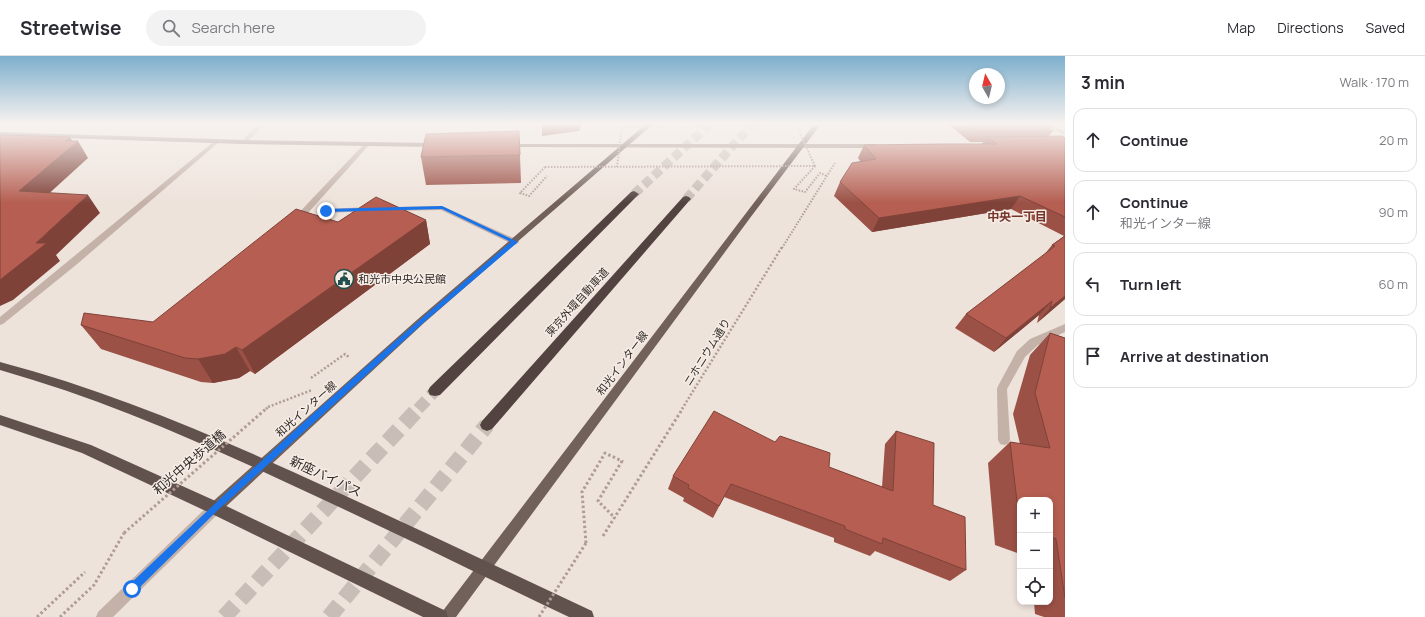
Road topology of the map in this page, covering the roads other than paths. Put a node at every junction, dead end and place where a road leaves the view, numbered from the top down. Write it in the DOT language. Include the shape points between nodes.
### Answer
graph roads {
  1 [pos="206,150"];
  2 [pos="361,150"];
  3 [pos="620,150"];
  4 [pos="799,150"];
  5 [pos="634,194"];
  6 [pos="686,198"];
  7 [pos="326,211"];
  8 [pos="292,225"];
  9 [pos="515,242"];
  10 [pos="0,322"];
  11 [pos="1065,328"];
  12 [pos="0,366"];
  13 [pos="436,391"];
  14 [pos="0,420"];
  15 [pos="488,425"];
  16 [pos="1004,440"];
  17 [pos="264,465"];
  18 [pos="215,508"];
  19 [pos="484,568"];
  20 [pos="103,617"];
  21 [pos="440,617"];
  22 [pos="447,617"];
  23 [pos="586,617"];
  1 -- 10 [label="street"];
  2 -- 8 [label="street"];
  3 -- 9 [label="main road, 和光インター線"];
  4 -- 19 [label="main road, 和光インター線" via="747,216"];
  5 -- 13 [label="highway"];
  6 -- 15 [label="highway, 東京外環自動車道"];
  7 -- 9 [label="street" via="442,208"];
  9 -- 17 [label="main road, 和光インター線" via="421,321"];
  11 -- 16 [label="street" via="1034,342 1021,354 1002,389"];
  12 -- 17 [label="highway, 新座バイパス" via="150,414"];
  14 -- 18 [label="highway" via="86,449"];
  17 -- 18 [label="main road, 和光インター線"];
  17 -- 19 [label="highway, 新座バイパス"];
  18 -- 20 [label="street"];
  18 -- 21 [label="highway"];
  19 -- 22 [label="main road, 和光インター線"];
  19 -- 23 [label="highway, 新座バイパス"];
}
